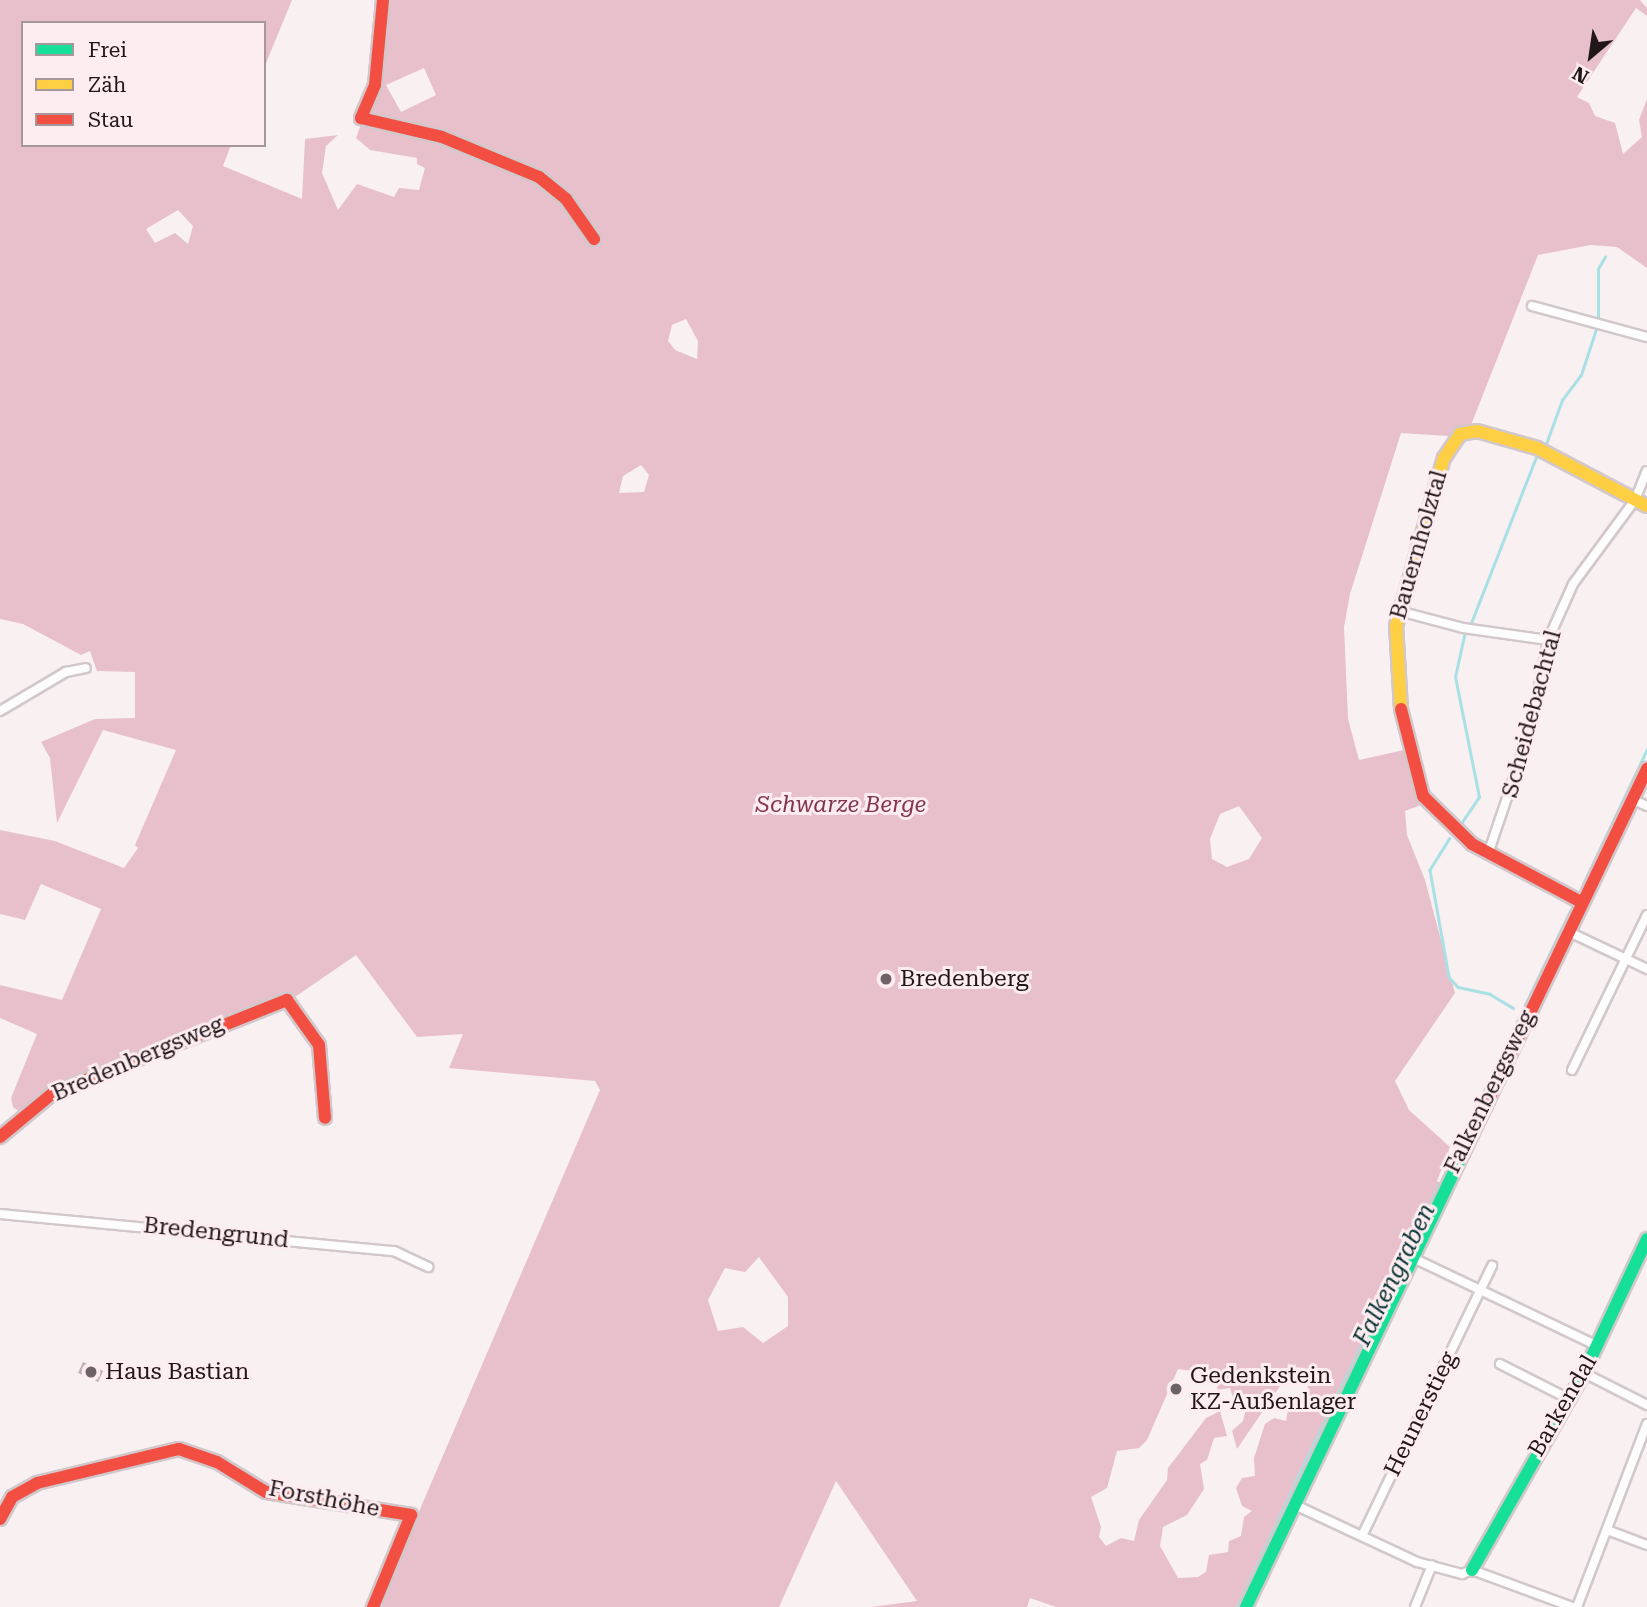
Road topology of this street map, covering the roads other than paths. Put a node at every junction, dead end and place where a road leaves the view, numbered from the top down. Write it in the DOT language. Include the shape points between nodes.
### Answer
graph roads {
  1 [pos="383,0"];
  2 [pos="594,239"];
  3 [pos="1532,306"];
  4 [pos="1647,337"];
  5 [pos="1647,471"];
  6 [pos="1635,500"];
  7 [pos="1647,506"];
  8 [pos="1399,611"];
  9 [pos="1548,640"];
  10 [pos="86,668"];
  11 [pos="0,710"];
  12 [pos="1647,769"];
  13 [pos="1632,799"];
  14 [pos="1647,806"];
  15 [pos="1488,854"];
  16 [pos="1581,902"];
  17 [pos="1647,915"];
  18 [pos="1567,931"];
  19 [pos="1626,959"];
  20 [pos="1647,969"];
  21 [pos="1572,1070"];
  22 [pos="325,1118"];
  23 [pos="0,1137"];
  24 [pos="0,1214"];
  25 [pos="1647,1239"];
  26 [pos="1411,1257"];
  27 [pos="1492,1266"];
  28 [pos="429,1267"];
  29 [pos="1480,1292"];
  30 [pos="1598,1346"];
  31 [pos="1500,1364"];
  32 [pos="1584,1373"];
  33 [pos="1569,1399"];
  34 [pos="1647,1405"];
  35 [pos="1647,1424"];
  36 [pos="1295,1505"];
  37 [pos="0,1519"];
  38 [pos="1607,1530"];
  39 [pos="1362,1536"];
  40 [pos="1647,1545"];
  41 [pos="1432,1565"];
  42 [pos="1472,1570"];
  43 [pos="373,1607"];
  44 [pos="1246,1607"];
  45 [pos="1415,1607"];
  46 [pos="1574,1607"];
  1 -- 2 [label="street" via="375,85 361,118 442,137 539,177 566,199"];
  3 -- 4 [label="street"];
  5 -- 6 [label="street, Scheidebachtal"];
  6 -- 7 [label="street, Bauernholztal"];
  6 -- 8 [label="street, Bauernholztal" via="1537,448 1477,431 1460,434 1444,458"];
  6 -- 9 [label="street, Scheidebachtal" via="1573,584"];
  8 -- 9 [label="street" via="1463,628"];
  8 -- 15 [label="street, Bauernholztal" via="1396,690 1419,787 1442,820"];
  9 -- 15 [label="street, Scheidebachtal" via="1531,727"];
  10 -- 11 [label="street" via="66,672"];
  12 -- 13 [label="street, Falkenbergsweg"];
  13 -- 14 [label="street"];
  13 -- 16 [label="street, Falkenbergsweg"];
  15 -- 16 [label="street, Bauernholztal"];
  16 -- 18 [label="street, Falkenbergsweg"];
  17 -- 19 [label="street"];
  18 -- 19 [label="street"];
  18 -- 26 [label="street, Falkenbergsweg"];
  19 -- 20 [label="street"];
  19 -- 21 [label="street"];
  22 -- 23 [label="street, Bredenbergsweg" via="319,1045 287,1000 53,1093"];
  24 -- 28 [label="street, Bredengrund" via="394,1251"];
  25 -- 30 [label="street, Barkendal"];
  26 -- 29 [label="street"];
  26 -- 36 [label="street, Falkenbergsweg"];
  27 -- 29 [label="street, Heunerstieg"];
  29 -- 30 [label="street"];
  29 -- 39 [label="street, Heunerstieg"];
  30 -- 32 [label="street, Barkendal"];
  31 -- 33 [label="street"];
  32 -- 33 [label="street, Barkendal"];
  32 -- 34 [label="street"];
  33 -- 42 [label="street, Barkendal"];
  35 -- 38 [label="street"];
  36 -- 39 [label="street"];
  36 -- 44 [label="street, Falkenbergsweg"];
  37 -- 43 [label="street, Forsthöhe" via="12,1497 37,1483 179,1449 216,1462 266,1492 411,1515"];
  38 -- 40 [label="street"];
  38 -- 46 [label="street"];
  39 -- 41 [label="street"];
  41 -- 42 [label="street" via="1462,1574"];
  41 -- 45 [label="street"];
  42 -- 46 [label="street"];
}
